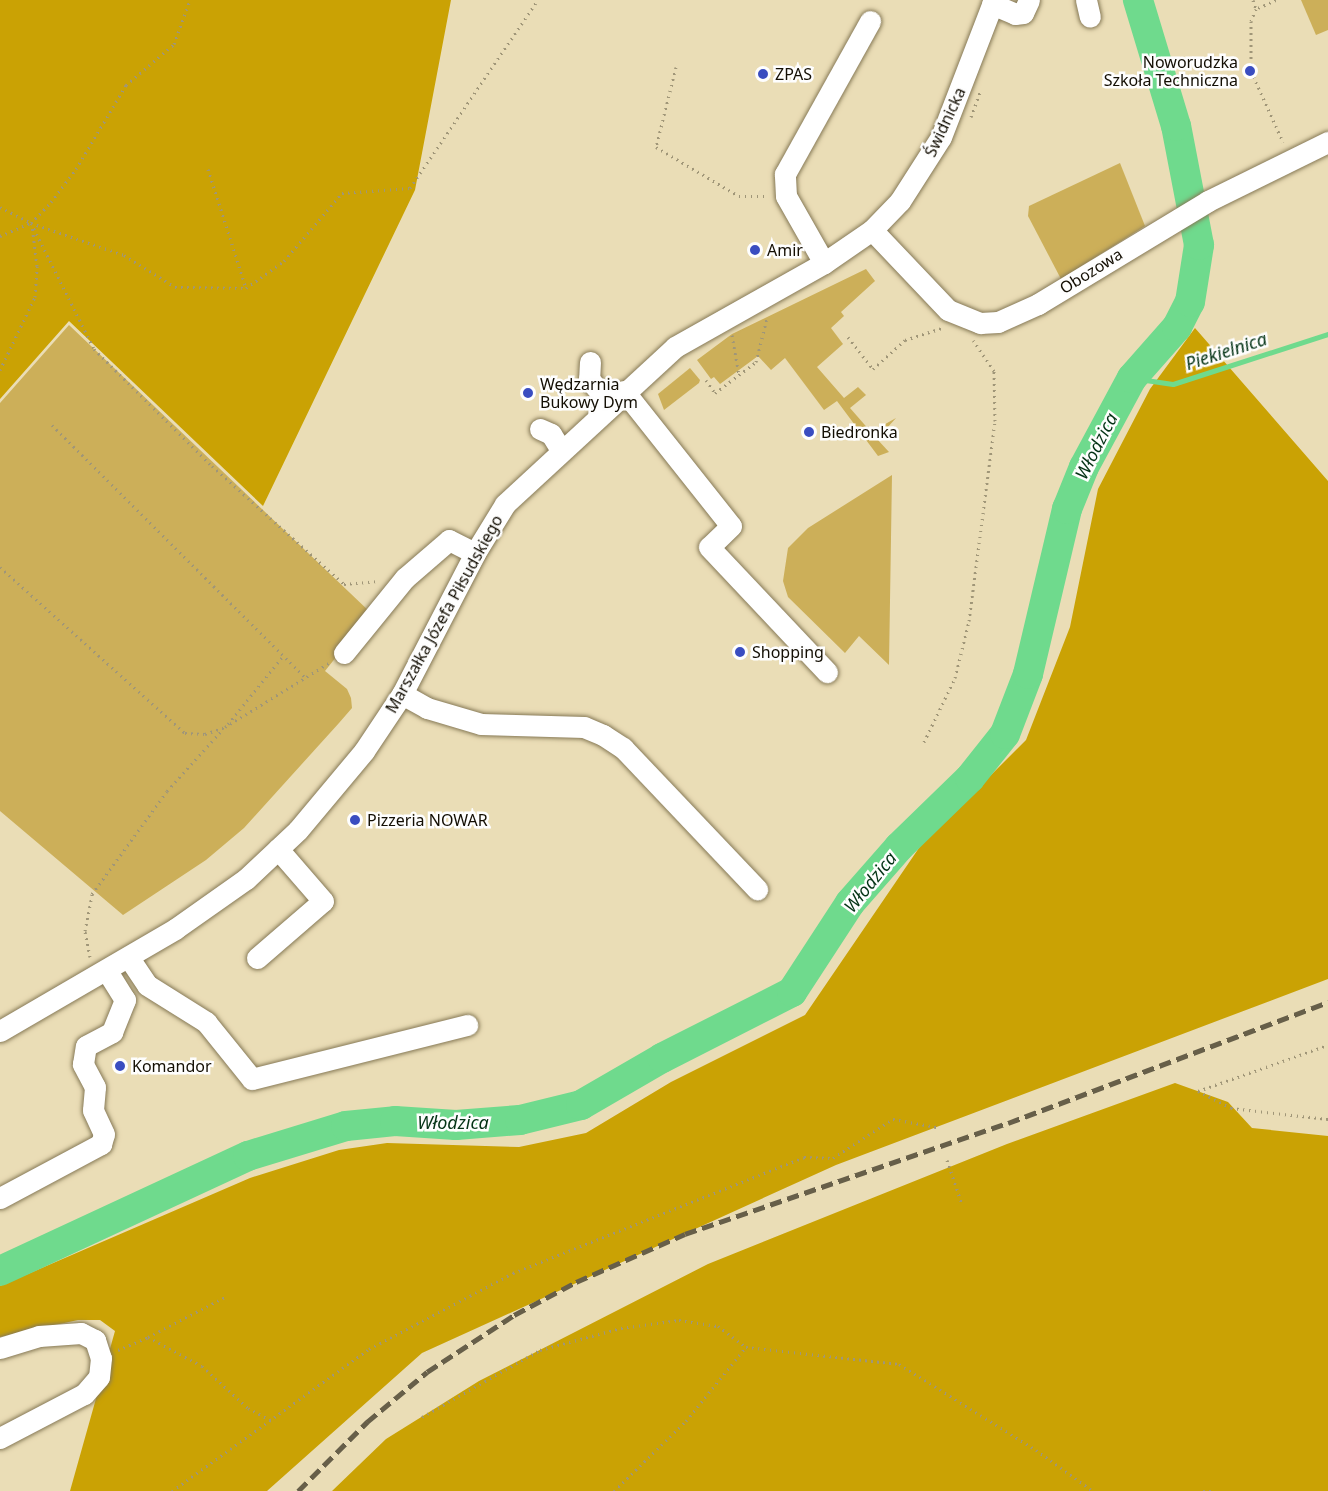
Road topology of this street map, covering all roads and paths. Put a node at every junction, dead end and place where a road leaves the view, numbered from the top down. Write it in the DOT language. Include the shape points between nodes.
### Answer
graph roads {
  1 [pos="190,0"];
  2 [pos="538,0"];
  3 [pos="1029,0"];
  4 [pos="1253,0"];
  5 [pos="1276,0"];
  6 [pos="993,2"];
  7 [pos="1256,9"];
  8 [pos="870,21"];
  9 [pos="676,67"];
  10 [pos="1328,142"];
  11 [pos="1291,160"];
  12 [pos="208,169"];
  13 [pos="786,196"];
  14 [pos="0,207"];
  15 [pos="31,223"];
  16 [pos="872,230"];
  17 [pos="0,236"];
  18 [pos="824,263"];
  19 [pos="246,288"];
  20 [pos="767,316"];
  21 [pos="963,317"];
  22 [pos="732,334"];
  23 [pos="848,337"];
  24 [pos="590,362"];
  25 [pos="0,370"];
  26 [pos="739,374"];
  27 [pos="706,380"];
  28 [pos="617,397"];
  29 [pos="52,425"];
  30 [pos="540,429"];
  31 [pos="561,450"];
  32 [pos="475,553"];
  33 [pos="0,567"];
  34 [pos="405,578"];
  35 [pos="344,653"];
  36 [pos="284,656"];
  37 [pos="827,672"];
  38 [pos="306,678"];
  39 [pos="402,694"];
  40 [pos="225,727"];
  41 [pos="924,742"];
  42 [pos="278,849"];
  43 [pos="756,889"];
  44 [pos="129,958"];
  45 [pos="257,958"];
  46 [pos="99,967"];
  47 [pos="467,1024"];
  48 [pos="0,1031"];
  49 [pos="1328,1045"];
  50 [pos="1328,1119"];
  51 [pos="936,1127"];
  52 [pos="947,1160"];
  53 [pos="0,1198"];
  54 [pos="962,1204"];
  55 [pos="227,1296"];
  56 [pos="148,1337"];
  57 [pos="746,1347"];
  58 [pos="0,1348"];
  59 [pos="101,1358"];
  60 [pos="422,1417"];
  61 [pos="272,1421"];
  62 [pos="0,1437"];
  63 [pos="172,1491"];
  64 [pos="614,1491"];
  65 [pos="1093,1491"];
  66 [pos="1203,1491"];
  67 [pos="1213,1491"];
  1 -- 15 [label="path" via="174,44 126,85 76,170"];
  2 -- 19 [label="path" via="410,188 342,193 284,261"];
  3 -- 6 [label="street" via="1023,13 1015,14"];
  4 -- 7 [label="path"];
  5 -- 7 [label="path"];
  6 -- 16 [label="street, Świdnicka" via="941,136 910,187"];
  7 -- 11 [label="path" via="1251,21 1251,71"];
  8 -- 13 [label="street" via="785,174"];
  9 -- 13 [label="path" via="656,147 739,196"];
  10 -- 11 [label="street, Obozowa"];
  11 -- 21 [label="street, Obozowa" via="1208,201 1018,315 980,323"];
  12 -- 19 [label="path"];
  13 -- 18 [label="street"];
  14 -- 15 [label="path"];
  15 -- 17 [label="path"];
  15 -- 19 [label="path" via="124,255 175,286"];
  15 -- 25 [label="path" via="37,266 35,297"];
  15 -- 34 [label="path" via="94,349 212,466 344,584"];
  16 -- 18 [label="street, Marszałka Józefa Piłsudskiego"];
  16 -- 21 [label="street, Obozowa" via="936,299"];
  18 -- 28 [label="street, Marszałka Józefa Piłsudskiego" via="675,348"];
  20 -- 26 [label="path" via="756,362"];
  21 -- 23 [label="path" via="905,340 873,369"];
  21 -- 41 [label="path" via="961,321 994,371 995,421 969,621 955,678"];
  22 -- 26 [label="path"];
  24 -- 28 [label="street" via="589,379"];
  26 -- 27 [label="path" via="715,393"];
  28 -- 31 [label="street, Marszałka Józefa Piłsudskiego"];
  28 -- 37 [label="street" via="731,526 709,547"];
  29 -- 36 [label="path"];
  30 -- 31 [label="street" via="551,434"];
  31 -- 32 [label="street, Marszałka Józefa Piłsudskiego" via="505,504"];
  32 -- 34 [label="street" via="449,540"];
  32 -- 39 [label="street, Marszałka Józefa Piłsudskiego"];
  33 -- 40 [label="path" via="185,733 205,734"];
  34 -- 35 [label="street"];
  35 -- 38 [label="path"];
  36 -- 38 [label="path"];
  36 -- 40 [label="path"];
  38 -- 40 [label="path"];
  39 -- 42 [label="street, Marszałka Józefa Piłsudskiego" via="364,751"];
  39 -- 43 [label="street" via="427,708 481,724 584,727 603,735 623,748"];
  40 -- 46 [label="path" via="166,791 92,894 85,931"];
  42 -- 44 [label="street, Marszałka Józefa Piłsudskiego" via="246,879"];
  42 -- 45 [label="street" via="323,901"];
  44 -- 46 [label="street, Marszałka Józefa Piłsudskiego"];
  44 -- 47 [label="street" via="147,985 206,1022 252,1079"];
  46 -- 48 [label="street, Marszałka Józefa Piłsudskiego"];
  46 -- 53 [label="street" via="125,1000 112,1032 86,1046 84,1065 95,1088 93,1110 104,1134 101,1144"];
  49 -- 50 [label="path" via="1198,1091 1231,1108"];
  51 -- 61 [label="path" via="893,1119 833,1158 804,1157 513,1273 369,1349"];
  52 -- 54 [label="path"];
  55 -- 56 [label="path"];
  56 -- 59 [label="path"];
  56 -- 61 [label="path" via="202,1366 248,1408"];
  57 -- 60 [label="path" via="718,1326 679,1320 633,1326 540,1350"];
  57 -- 64 [label="path" via="686,1421"];
  57 -- 65 [label="path" via="898,1364"];
  58 -- 59 [label="street" via="39,1336 81,1333 95,1340"];
  59 -- 62 [label="street" via="99,1377 84,1394"];
  61 -- 63 [label="path"];
  66 -- 67 [label="path"];
}
